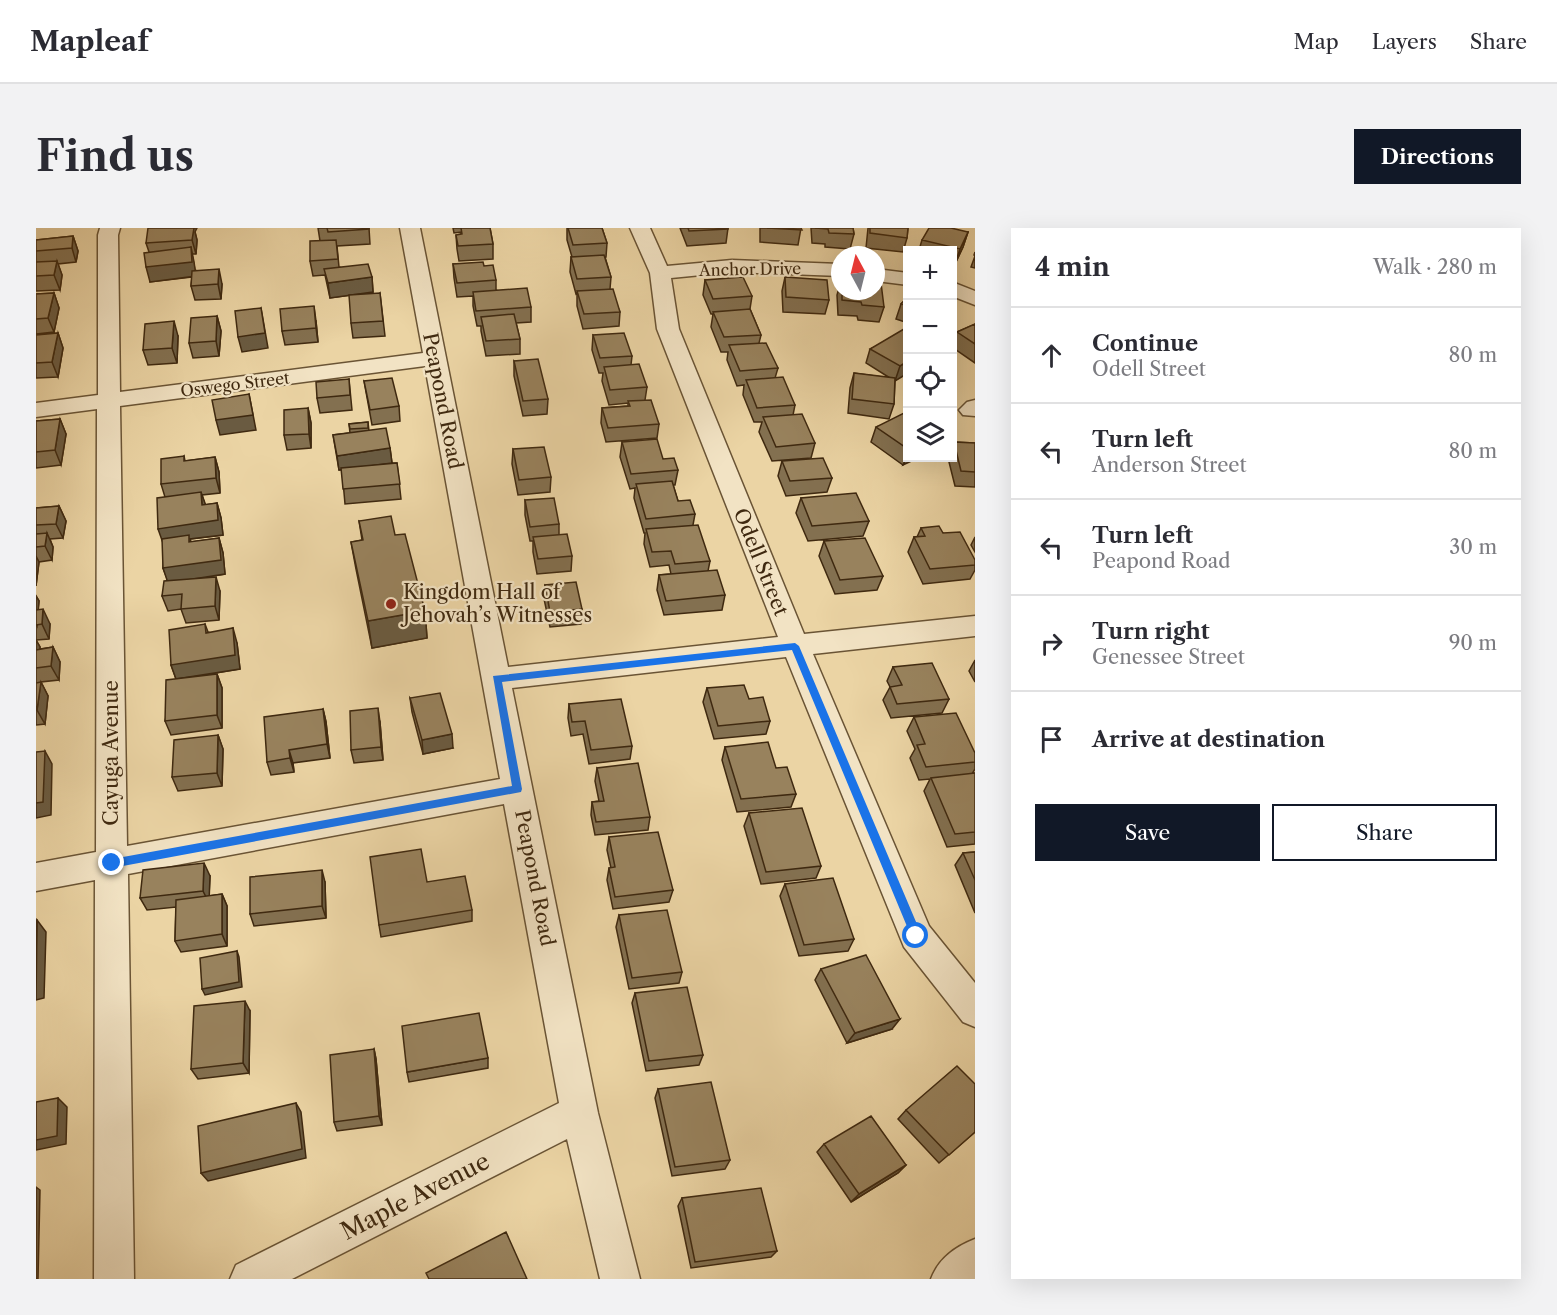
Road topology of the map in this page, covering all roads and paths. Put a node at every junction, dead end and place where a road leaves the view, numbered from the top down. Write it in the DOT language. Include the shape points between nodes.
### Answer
graph roads {
  1 [pos="110,228"];
  2 [pos="410,228"];
  3 [pos="640,228"];
  4 [pos="831,270"];
  5 [pos="660,273"];
  6 [pos="885,276"];
  7 [pos="903,278"];
  8 [pos="957,290"];
  9 [pos="975,299"];
  10 [pos="435,358"];
  11 [pos="108,401"];
  12 [pos="36,410"];
  13 [pos="975,626"];
  14 [pos="795,646"];
  15 [pos="496,679"];
  16 [pos="518,789"];
  17 [pos="112,863"];
  18 [pos="36,877"];
  19 [pos="975,1010"];
  20 [pos="579,1113"];
  21 [pos="975,1259"];
  22 [pos="114,1279"];
  23 [pos="250,1279"];
  24 [pos="620,1279"];
  25 [pos="951,1279"];
  1 -- 11 [label="street, Cayuga Avenue"];
  2 -- 10 [label="street, Peapond Road"];
  3 -- 5 [label="street, Odell Street"];
  4 -- 5 [label="street, Anchor Drive" via="732,266"];
  5 -- 14 [label="street, Odell Street" via="668,329"];
  6 -- 7 [label="street"];
  8 -- 9 [label="street"];
  10 -- 11 [label="street, Oswego Street"];
  10 -- 15 [label="street, Peapond Road"];
  11 -- 12 [label="street, Oswego Street"];
  11 -- 17 [label="street, Cayuga Avenue"];
  13 -- 14 [label="street"];
  14 -- 15 [label="street"];
  14 -- 19 [label="street, Odell Street" via="916,936"];
  15 -- 16 [label="street, Peapond Road"];
  16 -- 17 [label="street"];
  16 -- 20 [label="street, Peapond Road"];
  17 -- 18 [label="street"];
  17 -- 22 [label="street, Cayuga Avenue"];
  20 -- 23 [label="street, Maple Avenue"];
  20 -- 24 [label="street, Peapond Road"];
  21 -- 25 [label="street"];
}
